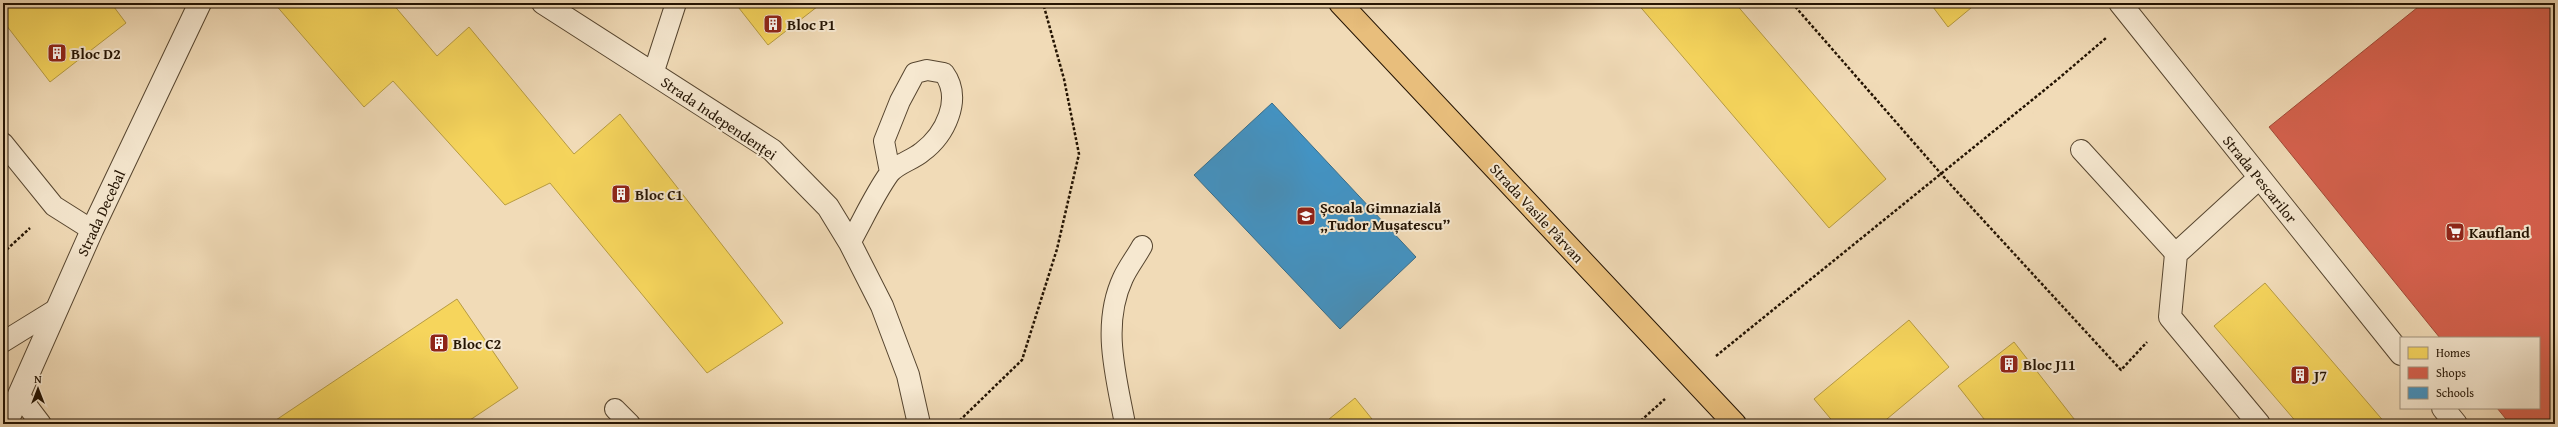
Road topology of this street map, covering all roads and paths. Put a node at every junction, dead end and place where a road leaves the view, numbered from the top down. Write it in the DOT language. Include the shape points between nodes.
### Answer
graph roads {
  1 [pos="200,3"];
  2 [pos="543,3"];
  3 [pos="676,3"];
  4 [pos="1043,3"];
  5 [pos="1340,3"];
  6 [pos="1792,3"];
  7 [pos="2125,10"];
  8 [pos="653,74"];
  9 [pos="3,143"];
  10 [pos="2081,150"];
  11 [pos="890,172"];
  12 [pos="1942,173"];
  13 [pos="2259,178"];
  14 [pos="54,206"];
  15 [pos="92,230"];
  16 [pos="850,243"];
  17 [pos="1142,246"];
  18 [pos="3,253"];
  19 [pos="2176,254"];
  20 [pos="58,308"];
  21 [pos="3,342"];
  22 [pos="2400,353"];
  23 [pos="2121,370"];
  24 [pos="1691,377"];
  25 [pos="19,396"];
  26 [pos="615,409"];
  27 [pos="2444,409"];
  28 [pos="6,424"];
  29 [pos="41,424"];
  30 [pos="630,424"];
  31 [pos="919,424"];
  32 [pos="956,424"];
  33 [pos="1125,424"];
  34 [pos="1637,424"];
  35 [pos="1735,424"];
  36 [pos="2259,424"];
  37 [pos="2456,424"];
  1 -- 15 [label="street, Strada Decebal"];
  2 -- 8 [label="street, Strada Independenței"];
  3 -- 8 [label="lane"];
  4 -- 32 [label="path" via="1064,79 1079,154 1057,249 1022,360"];
  5 -- 24 [label="main road, Strada Vasile Pârvan"];
  6 -- 12 [label="path"];
  7 -- 12 [label="path" via="2058,79"];
  7 -- 13 [label="street, Strada Pescarilor"];
  8 -- 16 [label="street, Strada Independenței" via="772,150 828,207"];
  9 -- 14 [label="lane"];
  10 -- 19 [label="lane"];
  11 -- 11 [label="lane" via="922,152 943,132 952,103 951,83 944,73 927,70 915,73 908,85 884,141"];
  11 -- 16 [label="lane"];
  12 -- 23 [label="path"];
  12 -- 24 [label="path"];
  13 -- 19 [label="street"];
  13 -- 22 [label="street, Strada Pescarilor"];
  14 -- 15 [label="lane"];
  14 -- 18 [label="path"];
  15 -- 20 [label="street, Strada Decebal"];
  16 -- 31 [label="street, Strada Independenței" via="884,313 908,375"];
  17 -- 33 [label="lane" via="1123,278 1114,305 1112,322 1112,348"];
  19 -- 36 [label="street" via="2170,317"];
  20 -- 21 [label="lane"];
  20 -- 25 [label="street, Strada Decebal"];
  24 -- 34 [label="path"];
  24 -- 35 [label="main road, Strada Vasile Pârvan"];
  25 -- 28 [label="street, Strada Decebal"];
  25 -- 29 [label="lane"];
  26 -- 30 [label="lane"];
  27 -- 37 [label="street"];
}
